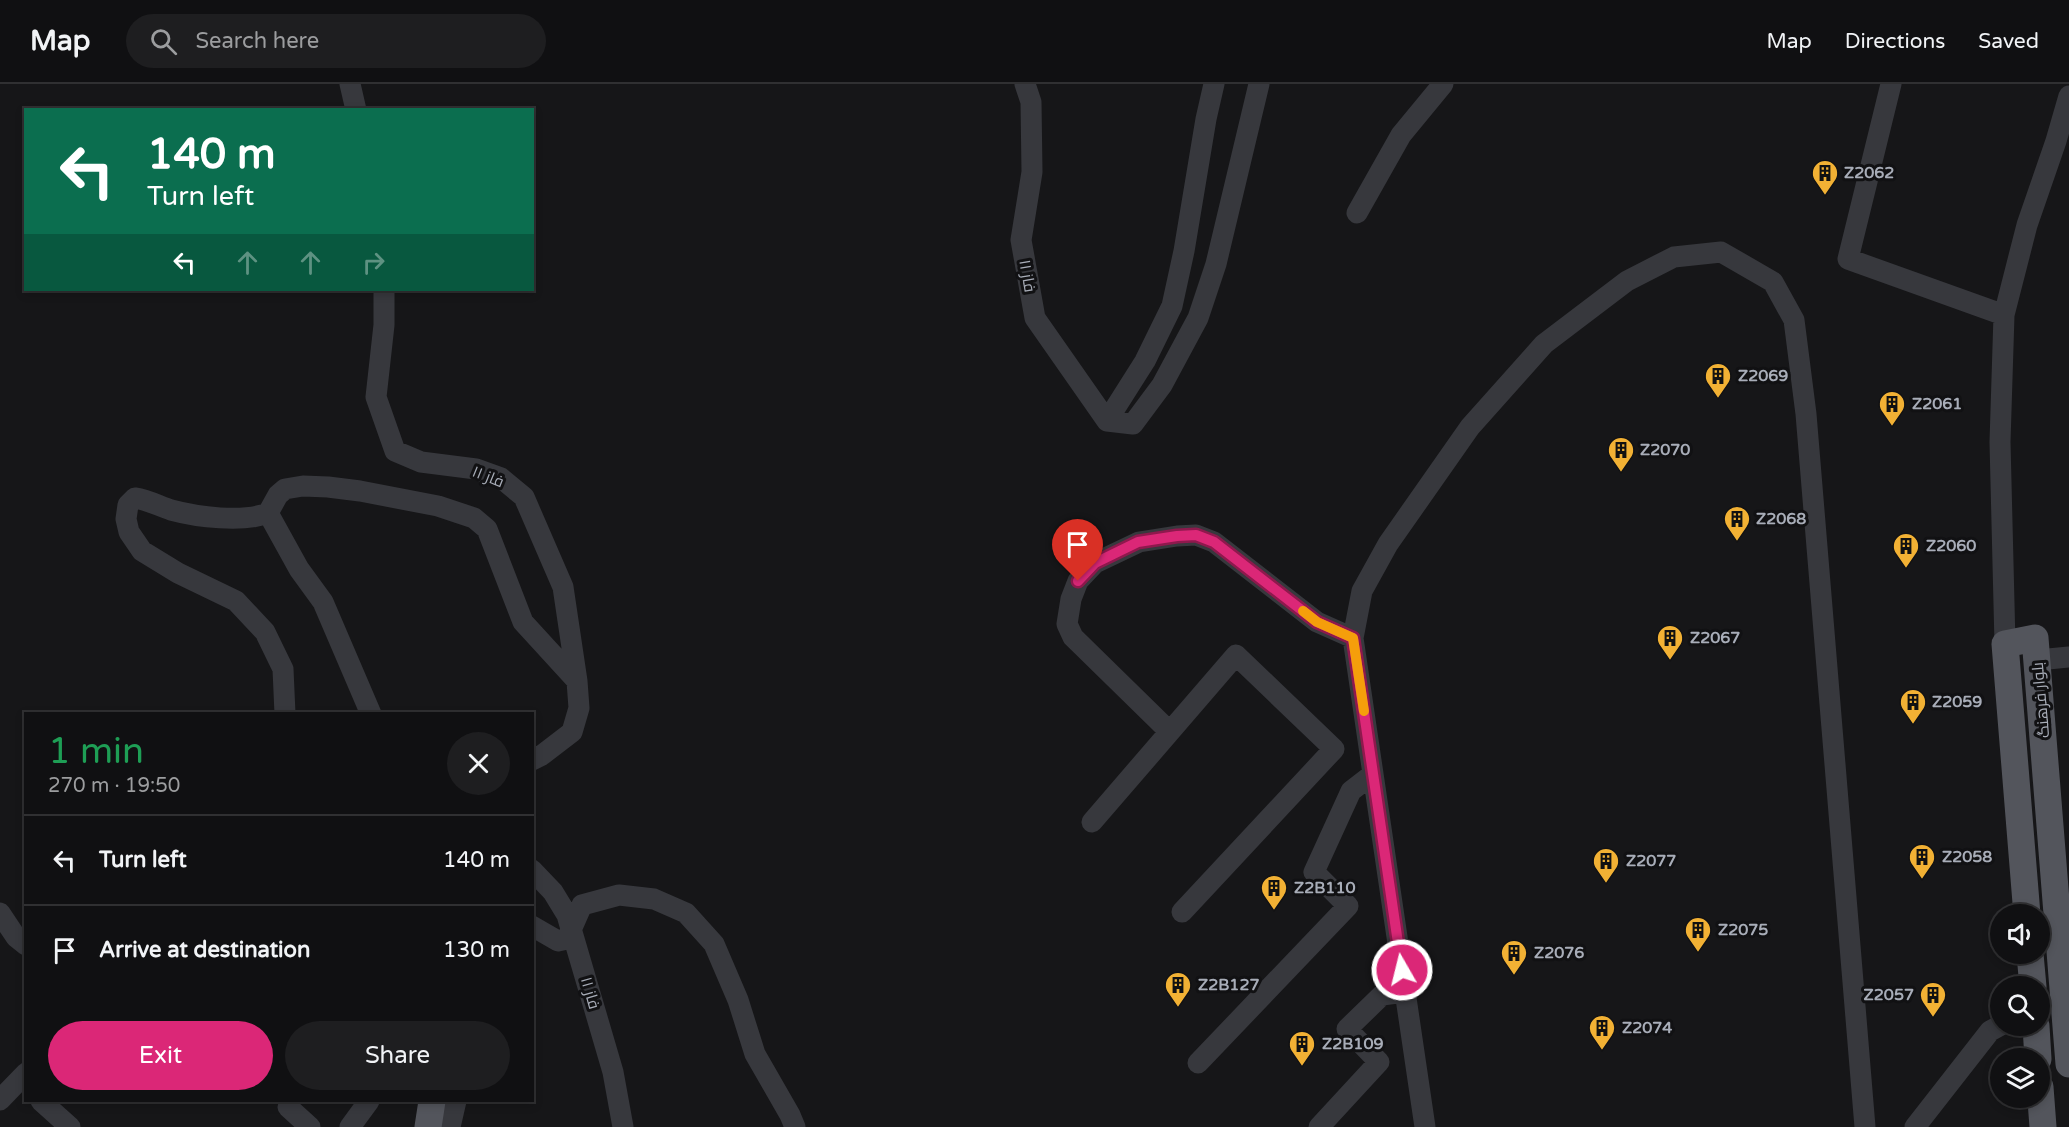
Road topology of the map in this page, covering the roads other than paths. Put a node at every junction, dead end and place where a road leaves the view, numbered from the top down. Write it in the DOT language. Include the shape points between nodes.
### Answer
graph roads {
  1 [pos="350,84"];
  2 [pos="1024,84"];
  3 [pos="1214,84"];
  4 [pos="1258,84"];
  5 [pos="1443,84"];
  6 [pos="1891,84"];
  7 [pos="2069,96"];
  8 [pos="356,108"];
  9 [pos="1357,213"];
  10 [pos="384,291"];
  11 [pos="2004,315"];
  12 [pos="1107,421"];
  13 [pos="268,513"];
  14 [pos="1353,638"];
  15 [pos="2005,644"];
  16 [pos="2069,657"];
  17 [pos="2038,660"];
  18 [pos="577,681"];
  19 [pos="285,712"];
  20 [pos="370,712"];
  21 [pos="1169,731"];
  22 [pos="534,759"];
  23 [pos="1373,774"];
  24 [pos="1092,822"];
  25 [pos="534,872"];
  26 [pos="2026,904"];
  27 [pos="0,912"];
  28 [pos="1182,912"];
  29 [pos="534,927"];
  30 [pos="571,928"];
  31 [pos="24,943"];
  32 [pos="1405,992"];
  33 [pos="1990,1031"];
  34 [pos="2035,1038"];
  35 [pos="2068,1055"];
  36 [pos="1198,1064"];
  37 [pos="23,1080"];
  38 [pos="0,1100"];
  39 [pos="42,1102"];
  40 [pos="368,1102"];
  41 [pos="432,1102"];
  42 [pos="456,1102"];
  43 [pos="288,1107"];
  44 [pos="2042,1108"];
  45 [pos="70,1127"];
  46 [pos="310,1127"];
  47 [pos="350,1127"];
  48 [pos="428,1127"];
  49 [pos="450,1127"];
  50 [pos="623,1127"];
  51 [pos="795,1127"];
  52 [pos="1319,1127"];
  53 [pos="1425,1127"];
  54 [pos="1865,1127"];
  55 [pos="1915,1127"];
  56 [pos="2043,1127"];
  1 -- 8 [label="street"];
  2 -- 12 [label="street, فاز ۱۱" via="1031,102 1032,172 1021,240 1035,318"];
  3 -- 12 [label="street" via="1172,306 1145,361"];
  4 -- 12 [label="street" via="1216,264 1198,318 1162,385 1133,424"];
  5 -- 9 [label="street" via="1401,135"];
  6 -- 11 [label="street" via="1848,259"];
  7 -- 11 [label="street" via="2026,225"];
  10 -- 18 [label="street, فاز ۱۱" via="376,397 395,451 421,462 476,469 501,478 525,497 563,587"];
  11 -- 15 [label="street" via="2000,442"];
  13 -- 18 [label="street" via="285,489 311,486 438,506 474,518 487,529 523,622"];
  13 -- 19 [label="street" via="259,517 198,515 135,498 128,505 126,519 129,532 142,551 236,601 265,632 283,669"];
  13 -- 20 [label="street" via="323,603"];
  14 -- 21 [label="street" via="1317,622 1214,542 1196,535 1138,542 1095,563 1078,581 1066,624 1073,637"];
  14 -- 23 [label="street"];
  14 -- 54 [label="street" via="1362,591 1388,544 1470,427 1544,344 1626,281 1674,257 1721,252 1773,282 1794,320 1806,414"];
  15 -- 17 [label="main road, بلوار فرهنگ" via="2035,638"];
  15 -- 26 [label="main road, بلوار فرهنگ"];
  16 -- 17 [label="street"];
  17 -- 35 [label="main road, بلوار فرهنگ"];
  18 -- 22 [label="street, فاز ۱۱" via="579,708 572,732"];
  21 -- 24 [label="street"];
  21 -- 28 [label="street" via="1236,655 1334,749"];
  23 -- 32 [label="street"];
  23 -- 36 [label="street" via="1351,791 1314,872 1348,906"];
  25 -- 30 [label="street, فاز ۱۱" via="553,892"];
  27 -- 31 [label="street"];
  29 -- 30 [label="street" via="558,941 567,939"];
  30 -- 50 [label="street, فاز ۱۱" via="613,1072"];
  30 -- 51 [label="street" via="582,905 620,895 654,899 686,914 714,944 755,1054"];
  32 -- 52 [label="street" via="1382,994 1347,1029 1379,1062"];
  32 -- 53 [label="street"];
  33 -- 55 [label="street"];
  34 -- 35 [label="main road"];
  37 -- 38 [label="street"];
  39 -- 45 [label="street"];
  40 -- 47 [label="street"];
  41 -- 48 [label="main road"];
  42 -- 49 [label="street"];
  43 -- 46 [label="street"];
  44 -- 56 [label="main road"];
}
